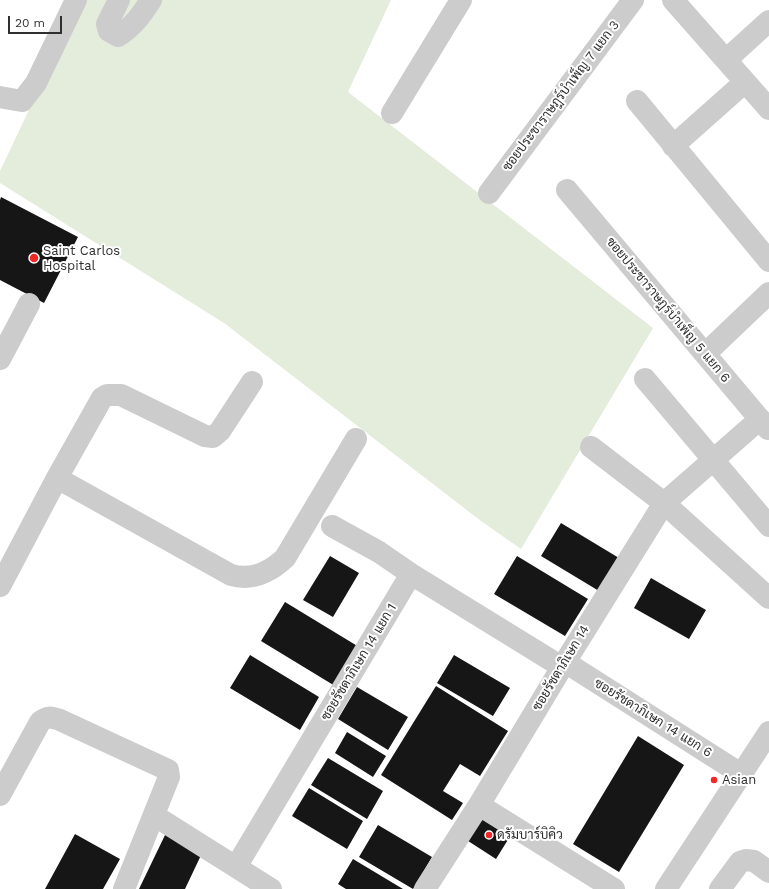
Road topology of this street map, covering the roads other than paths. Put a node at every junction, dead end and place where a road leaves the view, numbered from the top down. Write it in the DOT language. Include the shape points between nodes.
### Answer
graph roads {
  1 [pos="76,0"];
  2 [pos="119,0"];
  3 [pos="151,0"];
  4 [pos="461,0"];
  5 [pos="634,0"];
  6 [pos="673,0"];
  7 [pos="769,21"];
  8 [pos="726,60"];
  9 [pos="745,82"];
  10 [pos="0,97"];
  11 [pos="637,101"];
  12 [pos="769,109"];
  13 [pos="392,113"];
  14 [pos="673,146"];
  15 [pos="567,190"];
  16 [pos="489,193"];
  17 [pos="769,261"];
  18 [pos="769,293"];
  19 [pos="29,304"];
  20 [pos="706,354"];
  21 [pos="0,358"];
  22 [pos="645,379"];
  23 [pos="252,382"];
  24 [pos="764,424"];
  25 [pos="356,439"];
  26 [pos="591,447"];
  27 [pos="712,460"];
  28 [pos="57,478"];
  29 [pos="664,503"];
  30 [pos="332,526"];
  31 [pos="769,526"];
  32 [pos="411,574"];
  33 [pos="0,586"];
  34 [pos="769,598"];
  35 [pos="563,664"];
  36 [pos="769,732"];
  37 [pos="741,774"];
  38 [pos="0,795"];
  39 [pos="479,805"];
  40 [pos="163,821"];
  41 [pos="236,866"];
  42 [pos="769,872"];
  43 [pos="124,889"];
  44 [pos="271,889"];
  45 [pos="425,889"];
  46 [pos="614,889"];
  47 [pos="666,889"];
  48 [pos="720,889"];
  1 -- 10 [label="street" via="36,83 22,101"];
  2 -- 3 [label="street" via="106,24 109,31 118,36 128,30"];
  4 -- 13 [label="street"];
  5 -- 16 [label="street, ซอยประชาราษฎร์บำเพ็ญ 7 แยก 3"];
  6 -- 8 [label="street"];
  7 -- 8 [label="street"];
  8 -- 9 [label="street"];
  9 -- 12 [label="street"];
  9 -- 14 [label="street"];
  11 -- 14 [label="street"];
  14 -- 17 [label="street"];
  15 -- 20 [label="street, ซอยประชาราษฎร์บำเพ็ญ 5 แยก 6"];
  18 -- 20 [label="street"];
  19 -- 21 [label="street"];
  20 -- 24 [label="street, ซอยประชาราษฎร์บำเพ็ญ 5 แยก 6"];
  22 -- 27 [label="street"];
  23 -- 28 [label="street" via="220,431 213,437 205,436 121,396 107,395 102,398"];
  24 -- 27 [label="street, ซอยรัชดาภิเษก 14"];
  25 -- 28 [label="street" via="285,558 276,567 264,573 240,578"];
  26 -- 29 [label="street"];
  27 -- 29 [label="street, ซอยรัชดาภิเษก 14"];
  27 -- 31 [label="street"];
  28 -- 33 [label="street"];
  29 -- 34 [label="street"];
  29 -- 35 [label="street, ซอยรัชดาภิเษก 14"];
  30 -- 32 [label="street" via="379,552"];
  32 -- 35 [label="street"];
  32 -- 41 [label="street, ซอยรัชดาภิเษก 14 แยก 1"];
  35 -- 37 [label="street, ซอยรัชดาภิเษก 14 แยก 6"];
  35 -- 39 [label="street, ซอยรัชดาภิเษก 14"];
  36 -- 37 [label="street"];
  37 -- 47 [label="street"];
  38 -- 43 [label="street" via="44,718 60,720 168,770 169,778"];
  39 -- 45 [label="street, ซอยรัชดาภิเษก 14"];
  39 -- 46 [label="street"];
  40 -- 41 [label="street"];
  41 -- 44 [label="street"];
  42 -- 48 [label="street" via="754,861 740,862"];
}
